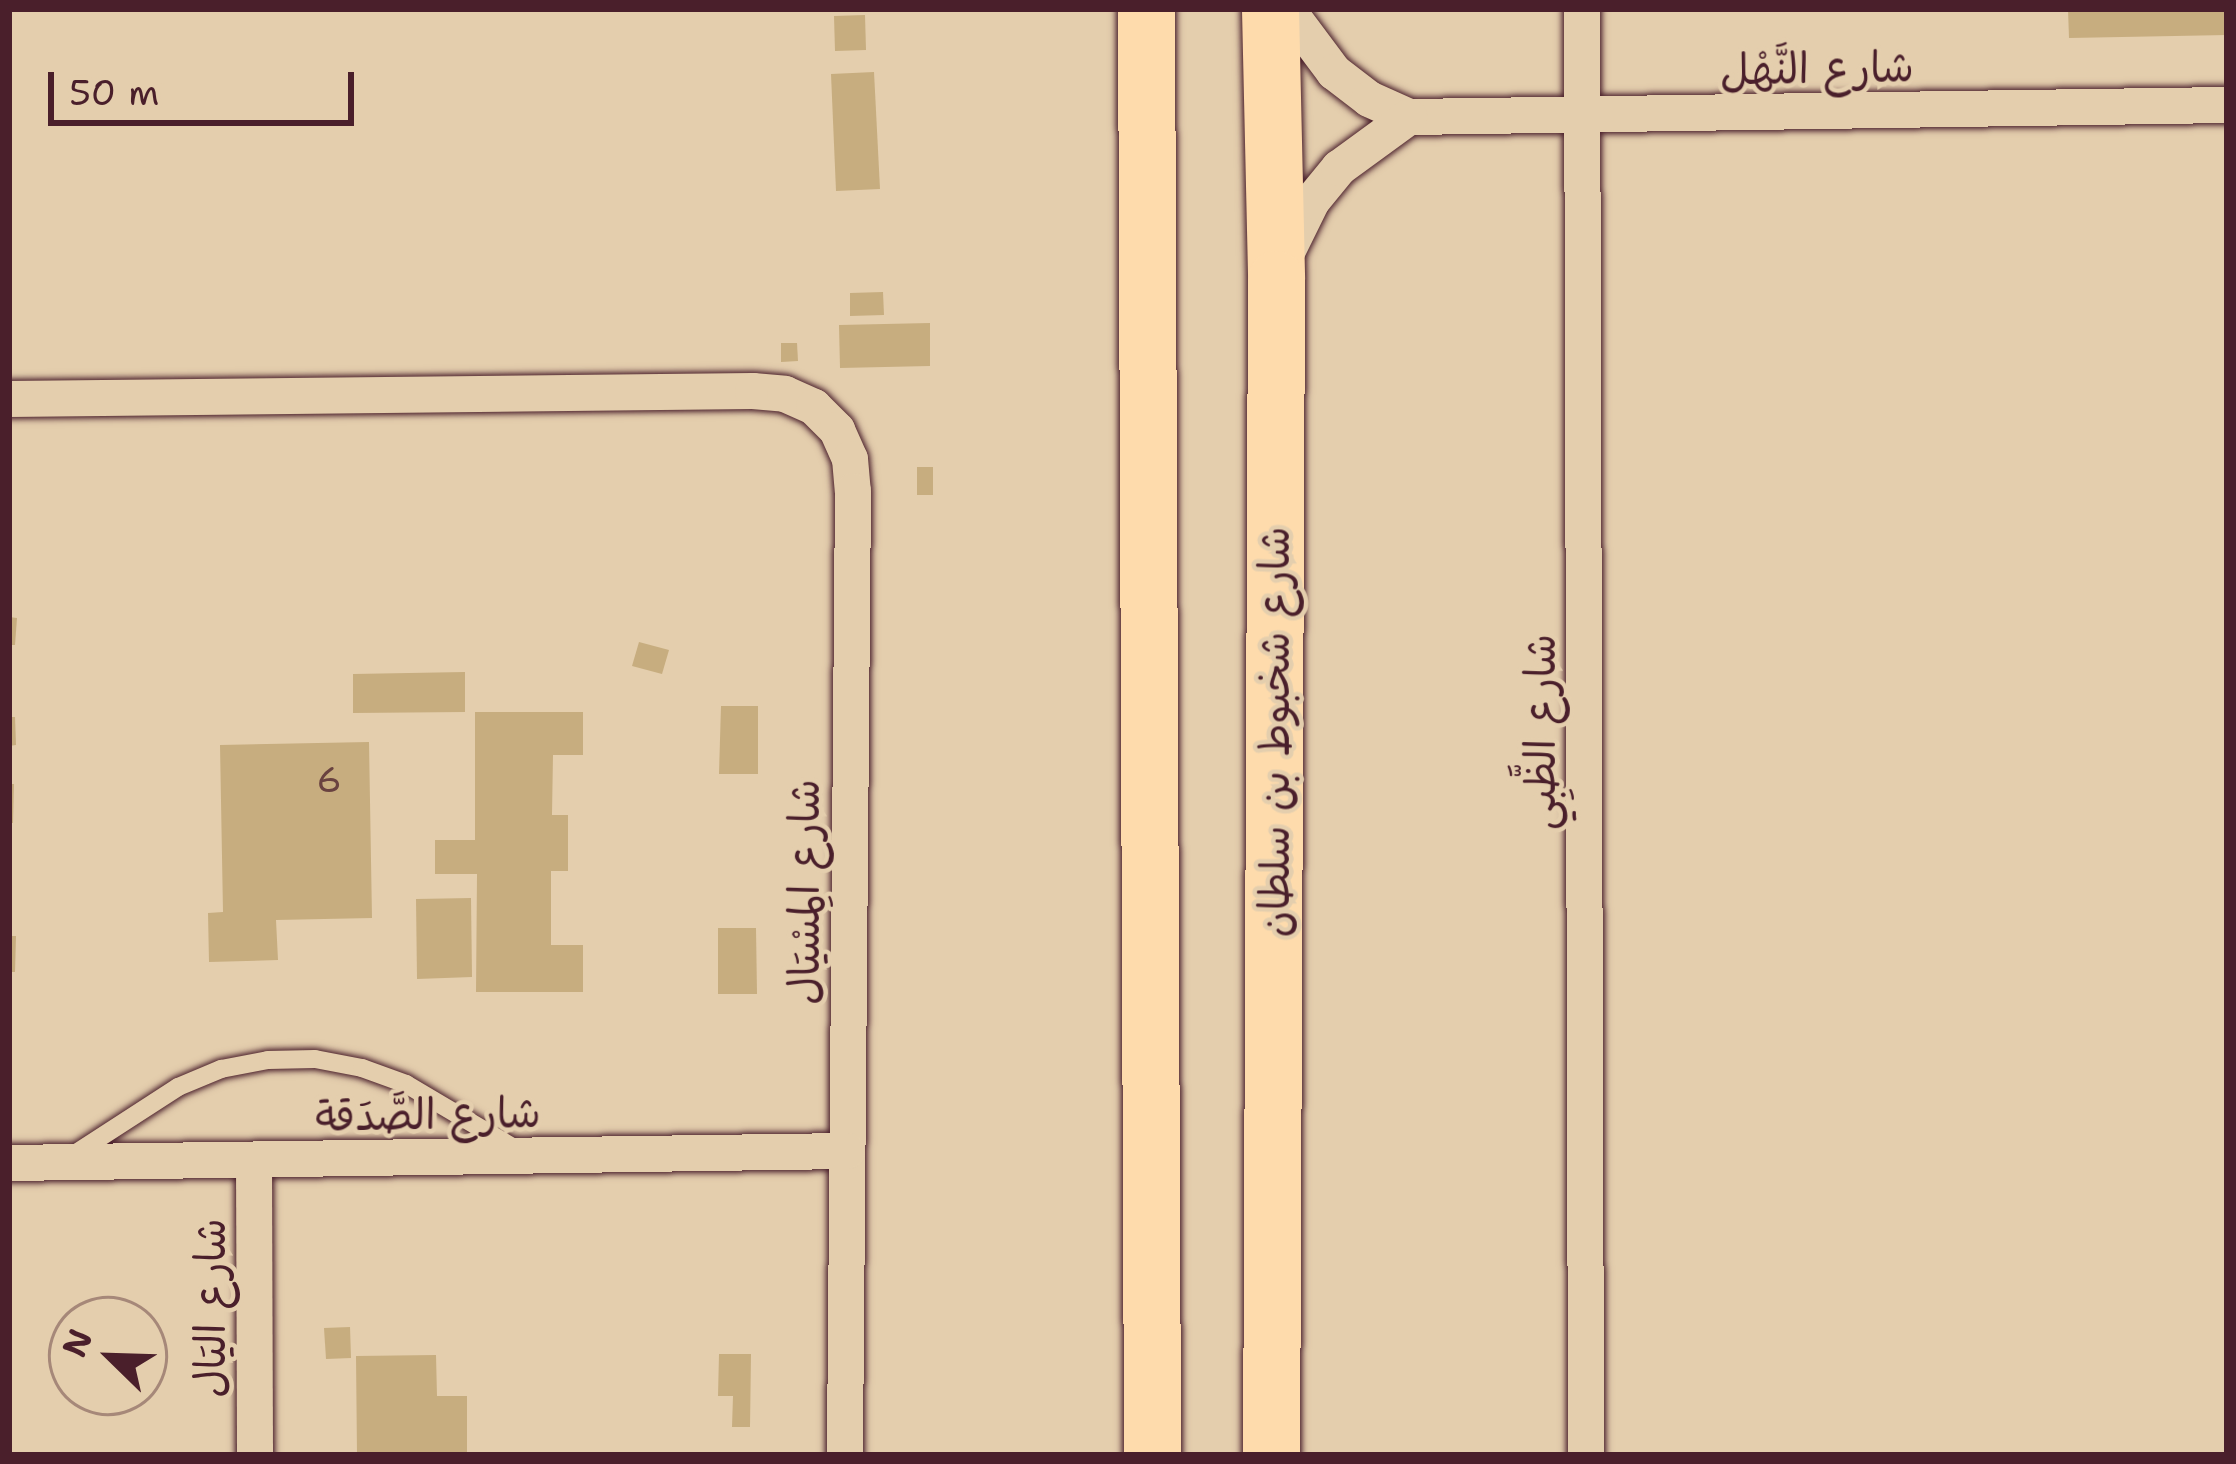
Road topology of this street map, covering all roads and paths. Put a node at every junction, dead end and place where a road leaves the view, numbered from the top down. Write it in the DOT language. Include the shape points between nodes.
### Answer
graph roads {
  1 [pos="1146,9"];
  2 [pos="1270,9"];
  3 [pos="1288,9"];
  4 [pos="1582,9"];
  5 [pos="2227,105"];
  6 [pos="1585,117"];
  7 [pos="1409,118"];
  8 [pos="1276,279"];
  9 [pos="9,400"];
  10 [pos="847,1151"];
  11 [pos="532,1159"];
  12 [pos="254,1161"];
  13 [pos="9,1163"];
  14 [pos="61,1163"];
  15 [pos="255,1455"];
  16 [pos="845,1455"];
  17 [pos="1152,1455"];
  18 [pos="1270,1455"];
  19 [pos="1586,1455"];
  1 -- 17 [label="main road"];
  2 -- 8 [label="main road, شارع شخبوط بن سلطان"];
  3 -- 7 [label="street, شارع النَّهْل" via="1334,72"];
  4 -- 6 [label="street, شارع الظَّبِي"];
  5 -- 6 [label="street, شارع النَّهْل"];
  6 -- 7 [label="street, شارع النَّهْل"];
  6 -- 19 [label="street, شارع الظَّبِي"];
  7 -- 8 [label="street" via="1355,154 1312,201"];
  8 -- 18 [label="main road, شارع شخبوط بن سلطان"];
  9 -- 10 [label="street, شارع المِسْيَال" via="753,391 814,407 850,459"];
  10 -- 11 [label="street, شارع الصَّدَقة"];
  10 -- 16 [label="street, شارع المِسْيَال"];
  11 -- 12 [label="street, شارع الصَّدَقة"];
  11 -- 14 [label="lane" via="406,1084 315,1059 221,1069 178,1087"];
  12 -- 14 [label="street, شارع الصَّدَقة"];
  12 -- 15 [label="street, شارع اليَال"];
  13 -- 14 [label="street, شارع الصَّدَقة"];
}
